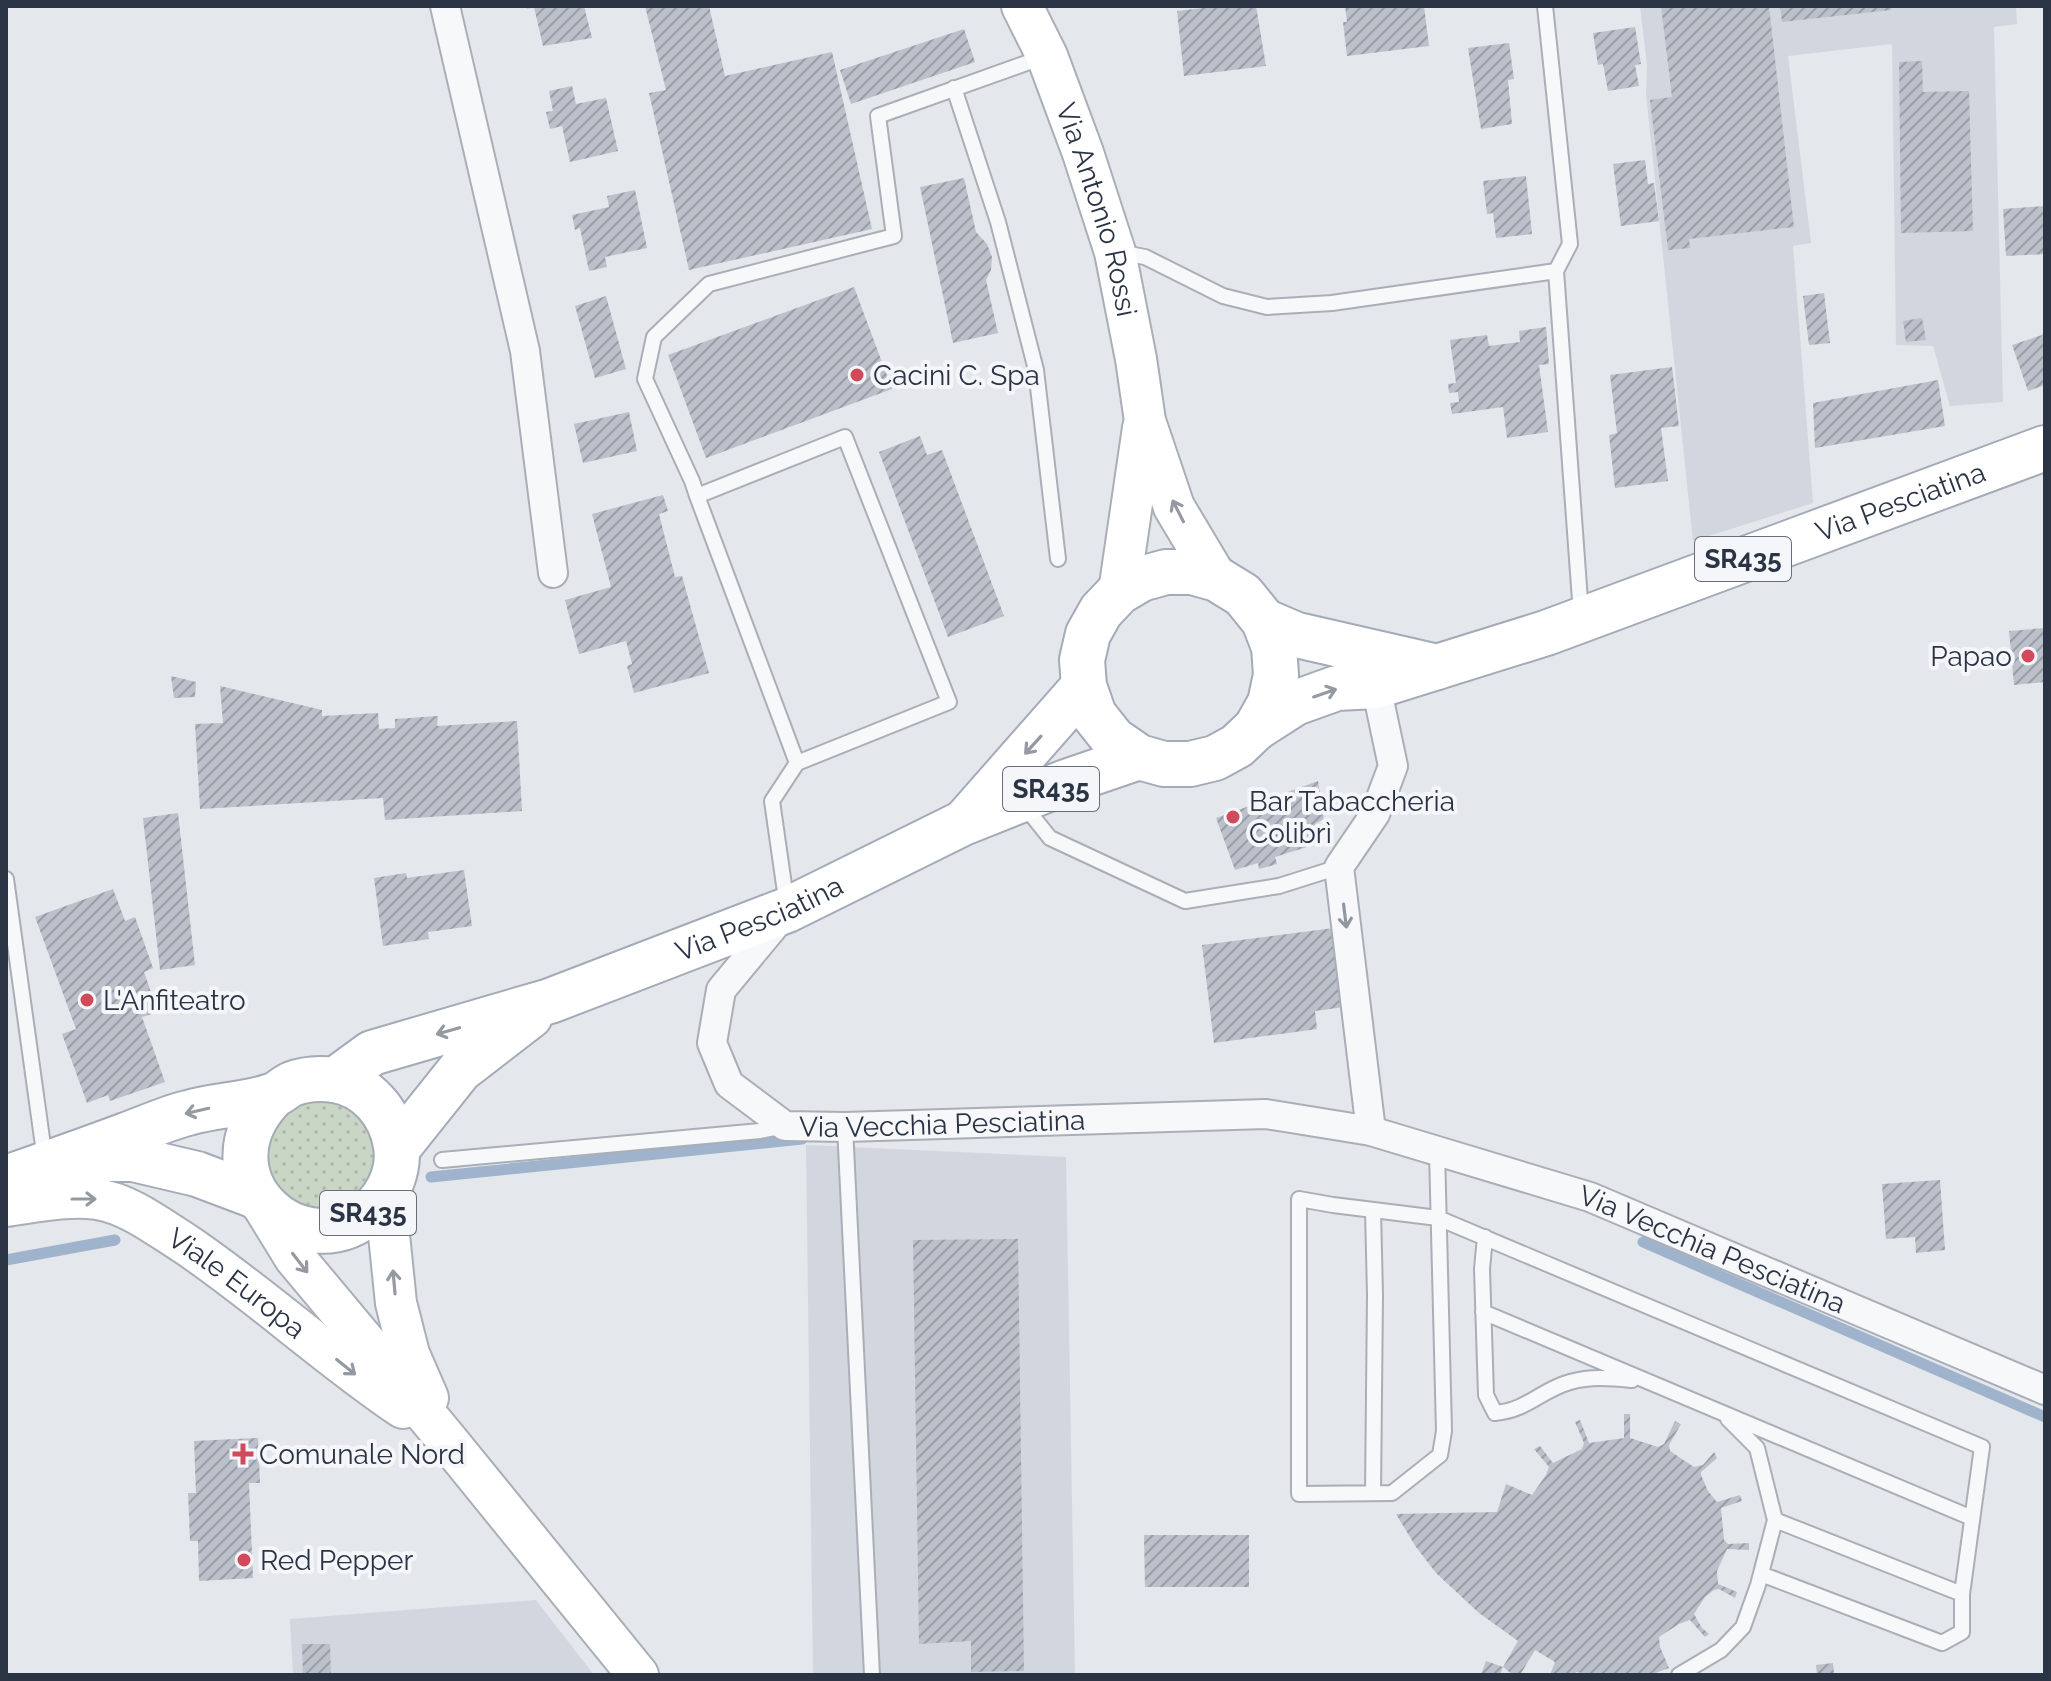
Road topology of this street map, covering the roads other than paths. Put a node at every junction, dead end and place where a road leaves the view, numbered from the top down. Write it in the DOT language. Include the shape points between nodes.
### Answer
graph roads {
  1 [pos="445,6"];
  2 [pos="1022,6"];
  3 [pos="1545,6"];
  4 [pos="1047,56"];
  5 [pos="954,88"];
  6 [pos="1115,252"];
  7 [pos="1556,271"];
  8 [pos="1145,421"];
  9 [pos="2045,448"];
  10 [pos="697,496"];
  11 [pos="1058,559"];
  12 [pos="553,573"];
  13 [pos="1217,579"];
  14 [pos="1119,592"];
  15 [pos="1581,618"];
  16 [pos="1264,621"];
  17 [pos="1439,667"];
  18 [pos="1084,686"];
  19 [pos="1376,686"];
  20 [pos="1256,728"];
  21 [pos="1139,757"];
  22 [pos="797,763"];
  23 [pos="1021,801"];
  24 [pos="963,823"];
  25 [pos="1339,867"];
  26 [pos="6,879"];
  27 [pos="787,910"];
  28 [pos="550,1001"];
  29 [pos="335,1080"];
  30 [pos="273,1096"];
  31 [pos="785,1126"];
  32 [pos="845,1127"];
  33 [pos="1371,1131"];
  34 [pos="397,1149"];
  35 [pos="1437,1151"];
  36 [pos="442,1160"];
  37 [pos="38,1167"];
  38 [pos="385,1196"];
  39 [pos="258,1197"];
  40 [pos="6,1206"];
  41 [pos="1373,1210"];
  42 [pos="1438,1218"];
  43 [pos="1485,1237"];
  44 [pos="1483,1312"];
  45 [pos="1648,1382"];
  46 [pos="2045,1390"];
  47 [pos="1720,1411"];
  48 [pos="443,1435"];
  49 [pos="1373,1493"];
  50 [pos="1972,1518"];
  51 [pos="1775,1520"];
  52 [pos="1761,1574"];
  53 [pos="1962,1594"];
  54 [pos="638,1675"];
  55 [pos="872,1675"];
  56 [pos="1679,1675"];
  1 -- 12 [label="street" via="525,351"];
  2 -- 4 [label="main road, Via Antonio Rossi"];
  3 -- 7 [label="lane" via="1570,244"];
  4 -- 5 [label="lane"];
  4 -- 6 [label="main road, Via Antonio Rossi"];
  5 -- 10 [label="lane" via="878,116 894,236 709,284 654,337 645,379"];
  5 -- 11 [label="lane" via="998,222 1036,370"];
  6 -- 7 [label="lane" via="1145,257 1223,296 1267,307 1332,303"];
  6 -- 8 [label="main road, Via Antonio Rossi"];
  7 -- 15 [label="lane"];
  13 -- 8 [label="main road, one-way" via="1174,507"];
  8 -- 14 [label="main road"];
  9 -- 15 [label="main road, Via Pesciatina / SR435"];
  10 -- 22 [label="lane"];
  10 -- 22 [label="lane" via="845,437 949,702"];
  13 -- 14 [label="main road, Via Pesciatina / SR435" via="1166,572"];
  13 -- 16 [label="main road, Via Pesciatina / SR435" via="1243,595"];
  14 -- 18 [label="main road, Via Pesciatina / SR435" via="1088,634"];
  15 -- 17 [label="main road, Via Pesciatina / SR435"];
  16 -- 17 [label="main road, Via Pesciatina / SR435" via="1297,635"];
  16 -- 20 [label="main road, Via Pesciatina / SR435" via="1274,647 1276,675 1270,703"];
  17 -- 19 [label="main road, Via Pesciatina / SR435"];
  18 -- 21 [label="main road, Via Pesciatina / SR435" via="1094,715 1113,739"];
  18 -- 24 [label="main road, Via Pesciatina / SR435, one-way"];
  20 -- 19 [label="main road, Via Pesciatina / SR435, one-way" via="1295,703 1337,688"];
  19 -- 25 [label="street" via="1393,766 1375,814"];
  20 -- 21 [label="main road, Via Pesciatina / SR435" via="1215,758 1164,764"];
  21 -- 23 [label="main road, Via Pesciatina / SR435"];
  22 -- 27 [label="lane" via="772,801"];
  23 -- 24 [label="main road, Via Pesciatina / SR435"];
  23 -- 25 [label="lane" via="1050,838 1185,901 1279,886"];
  24 -- 27 [label="main road, Via Pesciatina / SR435"];
  25 -- 33 [label="street, one-way"];
  26 -- 37 [label="lane"];
  27 -- 28 [label="main road, Via Pesciatina / SR435"];
  27 -- 31 [label="street, Via Vecchia Pesciatina" via="721,990 712,1043 729,1084"];
  28 -- 29 [label="main road, Via Pesciatina / SR435, one-way" via="372,1053"];
  28 -- 34 [label="main road, Via Pesciatina / SR435" via="460,1070"];
  29 -- 30 [label="main road" via="292,1084"];
  29 -- 34 [label="main road" via="354,1086 384,1112"];
  30 -- 37 [label="main road, one-way" via="188,1112"];
  30 -- 39 [label="main road, SR435" via="257,1112 248,1133 248,1177"];
  31 -- 32 [label="street, Via Vecchia Pesciatina"];
  31 -- 36 [label="lane"];
  32 -- 33 [label="street, Via Vecchia Pesciatina" via="1266,1114"];
  32 -- 55 [label="lane"];
  33 -- 35 [label="street, Via Vecchia Pesciatina"];
  34 -- 38 [label="main road, Via Pesciatina / SR435"];
  35 -- 42 [label="lane"];
  35 -- 46 [label="street, Via Vecchia Pesciatina" via="1590,1197"];
  37 -- 39 [label="main road, SR435" via="133,1159 197,1174"];
  38 -- 39 [label="main road, SR435" via="353,1223 311,1230 290,1225"];
  48 -- 38 [label="main road, Viale Europa, one-way" via="409,1354 396,1303"];
  39 -- 48 [label="main road, Viale Europa, one-way" via="295,1258"];
  40 -- 48 [label="main road, Viale Europa, one-way" via="98,1199 141,1214 225,1270 364,1382"];
  41 -- 42 [label="lane"];
  41 -- 49 [label="lane"];
  41 -- 49 [label="lane" via="1299,1199 1299,1494"];
  42 -- 43 [label="lane"];
  42 -- 49 [label="lane" via="1444,1431 1440,1455 1392,1493"];
  43 -- 44 [label="lane"];
  43 -- 50 [label="lane" via="1982,1447"];
  44 -- 45 [label="lane"];
  44 -- 45 [label="lane" via="1486,1395 1495,1413 1514,1411 1567,1383 1602,1377"];
  45 -- 47 [label="lane"];
  47 -- 50 [label="lane"];
  47 -- 51 [label="lane" via="1757,1448"];
  48 -- 54 [label="main road, Viale Europa"];
  50 -- 53 [label="lane"];
  51 -- 52 [label="lane"];
  51 -- 53 [label="lane"];
  52 -- 53 [label="lane" via="1942,1643 1962,1632"];
  52 -- 56 [label="lane" via="1743,1627 1721,1650"];
}
